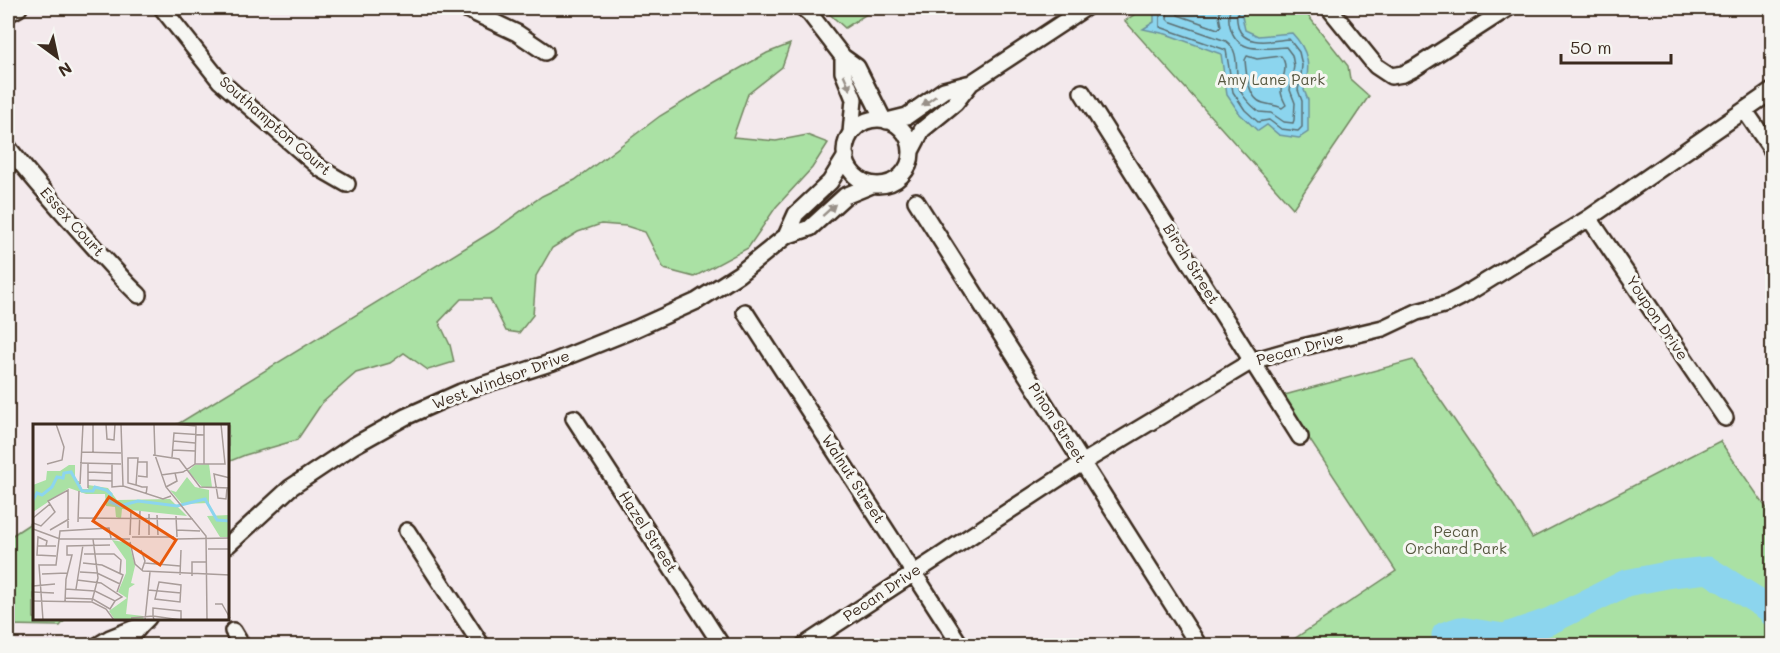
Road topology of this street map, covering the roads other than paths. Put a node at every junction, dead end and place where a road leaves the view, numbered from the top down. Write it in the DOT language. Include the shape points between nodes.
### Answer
graph roads {
  1 [pos="18,8"];
  2 [pos="162,8"];
  3 [pos="464,8"];
  4 [pos="803,8"];
  5 [pos="1085,8"];
  6 [pos="1329,8"];
  7 [pos="1508,8"];
  8 [pos="8,14"];
  9 [pos="545,52"];
  10 [pos="843,57"];
  11 [pos="971,83"];
  12 [pos="1773,91"];
  13 [pos="1082,92"];
  14 [pos="1745,111"];
  15 [pos="885,120"];
  16 [pos="851,134"];
  17 [pos="8,147"];
  18 [pos="1773,150"];
  19 [pos="911,151"];
  20 [pos="846,156"];
  21 [pos="347,184"];
  22 [pos="872,185"];
  23 [pos="916,201"];
  24 [pos="1589,218"];
  25 [pos="786,236"];
  26 [pos="139,296"];
  27 [pos="745,312"];
  28 [pos="1252,361"];
  29 [pos="574,418"];
  30 [pos="1725,418"];
  31 [pos="1300,437"];
  32 [pos="1082,463"];
  33 [pos="407,531"];
  34 [pos="230,543"];
  35 [pos="914,572"];
  36 [pos="144,622"];
  37 [pos="233,631"];
  38 [pos="97,645"];
  39 [pos="124,645"];
  40 [pos="242,645"];
  41 [pos="482,645"];
  42 [pos="722,645"];
  43 [pos="803,645"];
  44 [pos="961,645"];
  45 [pos="1199,645"];
  1 -- 8 [label="street"];
  2 -- 21 [label="street, Southampton Court" via="220,81 321,169"];
  3 -- 9 [label="street" via="517,33"];
  4 -- 10 [label="street"];
  5 -- 11 [label="street, West Windsor Drive"];
  6 -- 7 [label="street" via="1376,66 1391,76 1414,68"];
  10 -- 15 [label="street" via="856,67"];
  10 -- 16 [label="street, one-way" via="843,72 854,99"];
  11 -- 15 [label="street, West Windsor Drive, one-way" via="944,90 907,116"];
  11 -- 19 [label="street, West Windsor Drive" via="955,103 922,130"];
  12 -- 14 [label="street, Pecan Drive"];
  13 -- 28 [label="street, Birch Street"];
  14 -- 18 [label="street"];
  14 -- 24 [label="street, Pecan Drive"];
  15 -- 16 [label="street, West Windsor Drive" via="864,123"];
  15 -- 19 [label="street" via="901,129"];
  16 -- 20 [label="street, West Windsor Drive"];
  17 -- 26 [label="street, Essex Court"];
  19 -- 22 [label="street, West Windsor Drive" via="900,177 891,183"];
  20 -- 22 [label="street" via="847,165 857,178"];
  20 -- 25 [label="street, West Windsor Drive" via="830,182 796,214"];
  25 -- 22 [label="street, West Windsor Drive, one-way" via="810,228 845,196"];
  23 -- 32 [label="street, Pinon Street"];
  24 -- 28 [label="street, Pecan Drive" via="1448,304 1417,312 1383,328"];
  24 -- 30 [label="street, Youpon Drive"];
  25 -- 34 [label="street, West Windsor Drive" via="697,301 553,362 461,392 394,422 290,488"];
  27 -- 35 [label="street, Walnut Street"];
  28 -- 31 [label="street, Birch Street"];
  28 -- 32 [label="street, Pecan Drive"];
  29 -- 42 [label="street, Hazel Street"];
  32 -- 35 [label="street, Pecan Drive"];
  32 -- 45 [label="street, Pinon Street"];
  33 -- 41 [label="street"];
  35 -- 43 [label="street, Pecan Drive"];
  35 -- 44 [label="street, Walnut Street"];
  36 -- 38 [label="street"];
  36 -- 39 [label="street"];
  37 -- 40 [label="street"];
}
